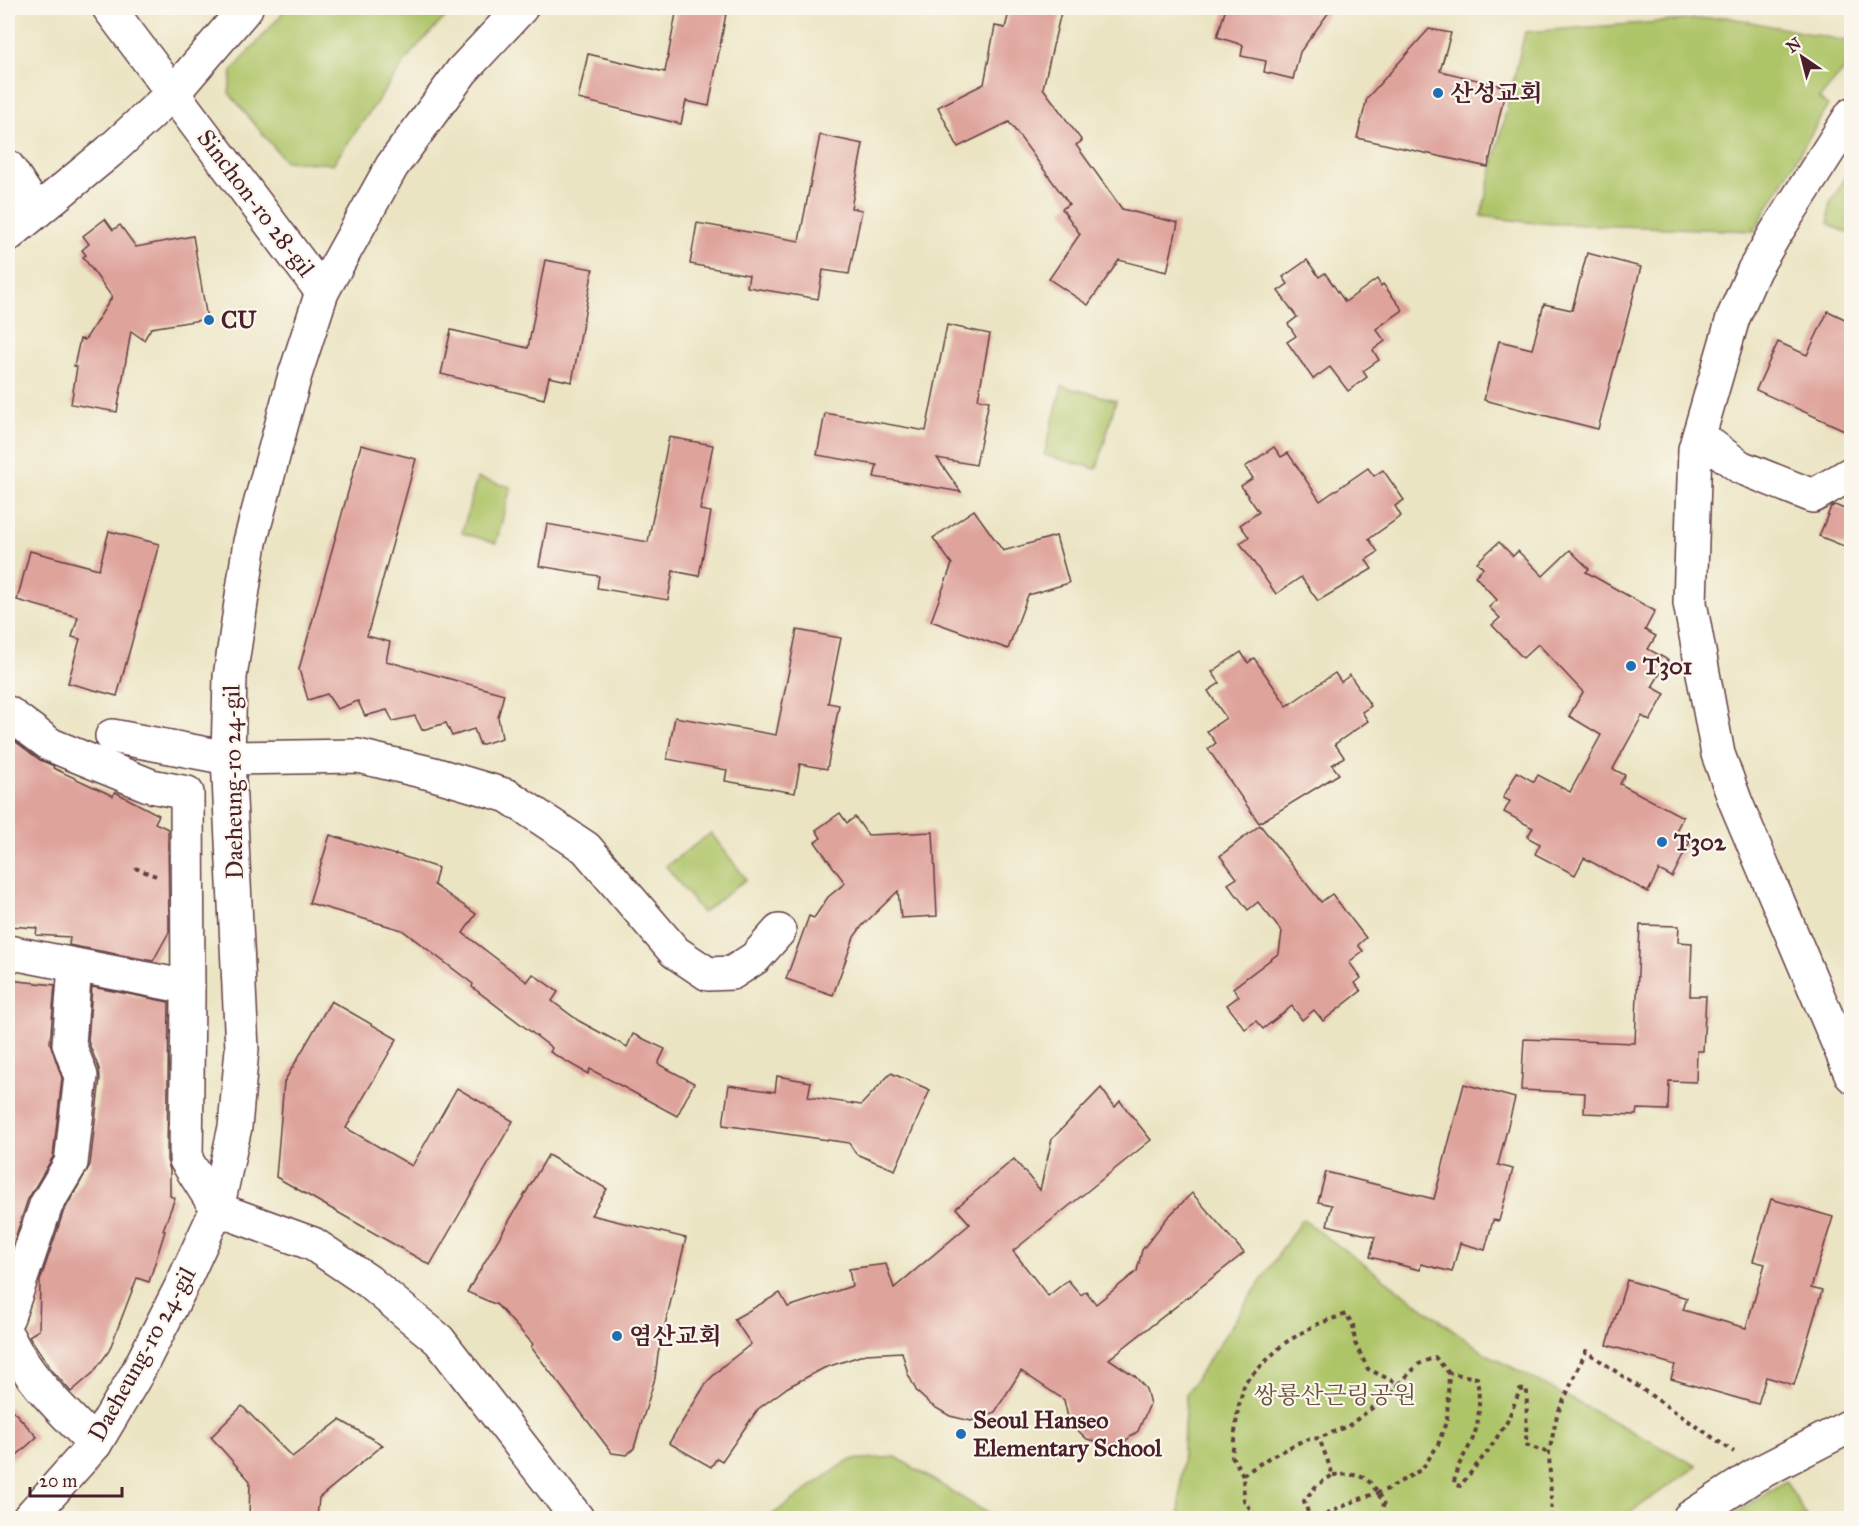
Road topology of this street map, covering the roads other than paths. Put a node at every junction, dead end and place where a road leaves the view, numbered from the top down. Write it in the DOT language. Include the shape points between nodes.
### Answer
graph roads {
  1 [pos="110,8"];
  2 [pos="246,8"];
  3 [pos="521,8"];
  4 [pos="174,92"];
  5 [pos="1851,114"];
  6 [pos="8,167"];
  7 [pos="37,211"];
  8 [pos="8,235"];
  9 [pos="322,292"];
  10 [pos="1699,436"];
  11 [pos="1851,473"];
  12 [pos="8,713"];
  13 [pos="112,736"];
  14 [pos="228,758"];
  15 [pos="779,931"];
  16 [pos="8,952"];
  17 [pos="75,966"];
  18 [pos="188,987"];
  19 [pos="1851,1076"];
  20 [pos="217,1209"];
  21 [pos="8,1317"];
  22 [pos="8,1337"];
  23 [pos="1851,1425"];
  24 [pos="95,1444"];
  25 [pos="29,1518"];
  26 [pos="577,1518"];
  27 [pos="1689,1518"];
  1 -- 4 [label="street, Sinchon-ro 28-gil"];
  2 -- 4 [label="street"];
  3 -- 9 [label="street, Sinchon-ro 28-gil" via="462,71 392,166"];
  4 -- 7 [label="street" via="110,152"];
  4 -- 9 [label="street, Sinchon-ro 28-gil"];
  5 -- 10 [label="street" via="1754,270 1733,318"];
  6 -- 7 [label="street"];
  7 -- 8 [label="street"];
  9 -- 14 [label="street, Daeheung-ro 24-gil" via="250,542 230,677"];
  10 -- 11 [label="street" via="1740,467 1813,496"];
  10 -- 19 [label="street" via="1695,448 1690,603 1718,754"];
  12 -- 18 [label="street, Daeheung-ro 24-gil" via="51,745 151,786 187,793"];
  13 -- 14 [label="street"];
  14 -- 15 [label="street" via="358,756 508,796 586,848 675,952 708,974 732,973 755,958"];
  14 -- 20 [label="street, Daeheung-ro 24-gil" via="242,1049 235,1127"];
  16 -- 17 [label="street"];
  17 -- 18 [label="street"];
  17 -- 21 [label="street" via="69,1044 81,1076 71,1163 46,1205"];
  18 -- 20 [label="street, Daeheung-ro 24-gil" via="186,1160"];
  20 -- 24 [label="street, Daeheung-ro 24-gil" via="136,1375"];
  20 -- 26 [label="street" via="313,1244 368,1281 439,1340"];
  22 -- 24 [label="street" via="51,1400"];
  23 -- 27 [label="street" via="1755,1474"];
  24 -- 25 [label="street, Daeheung-ro 24-gil"];
}
